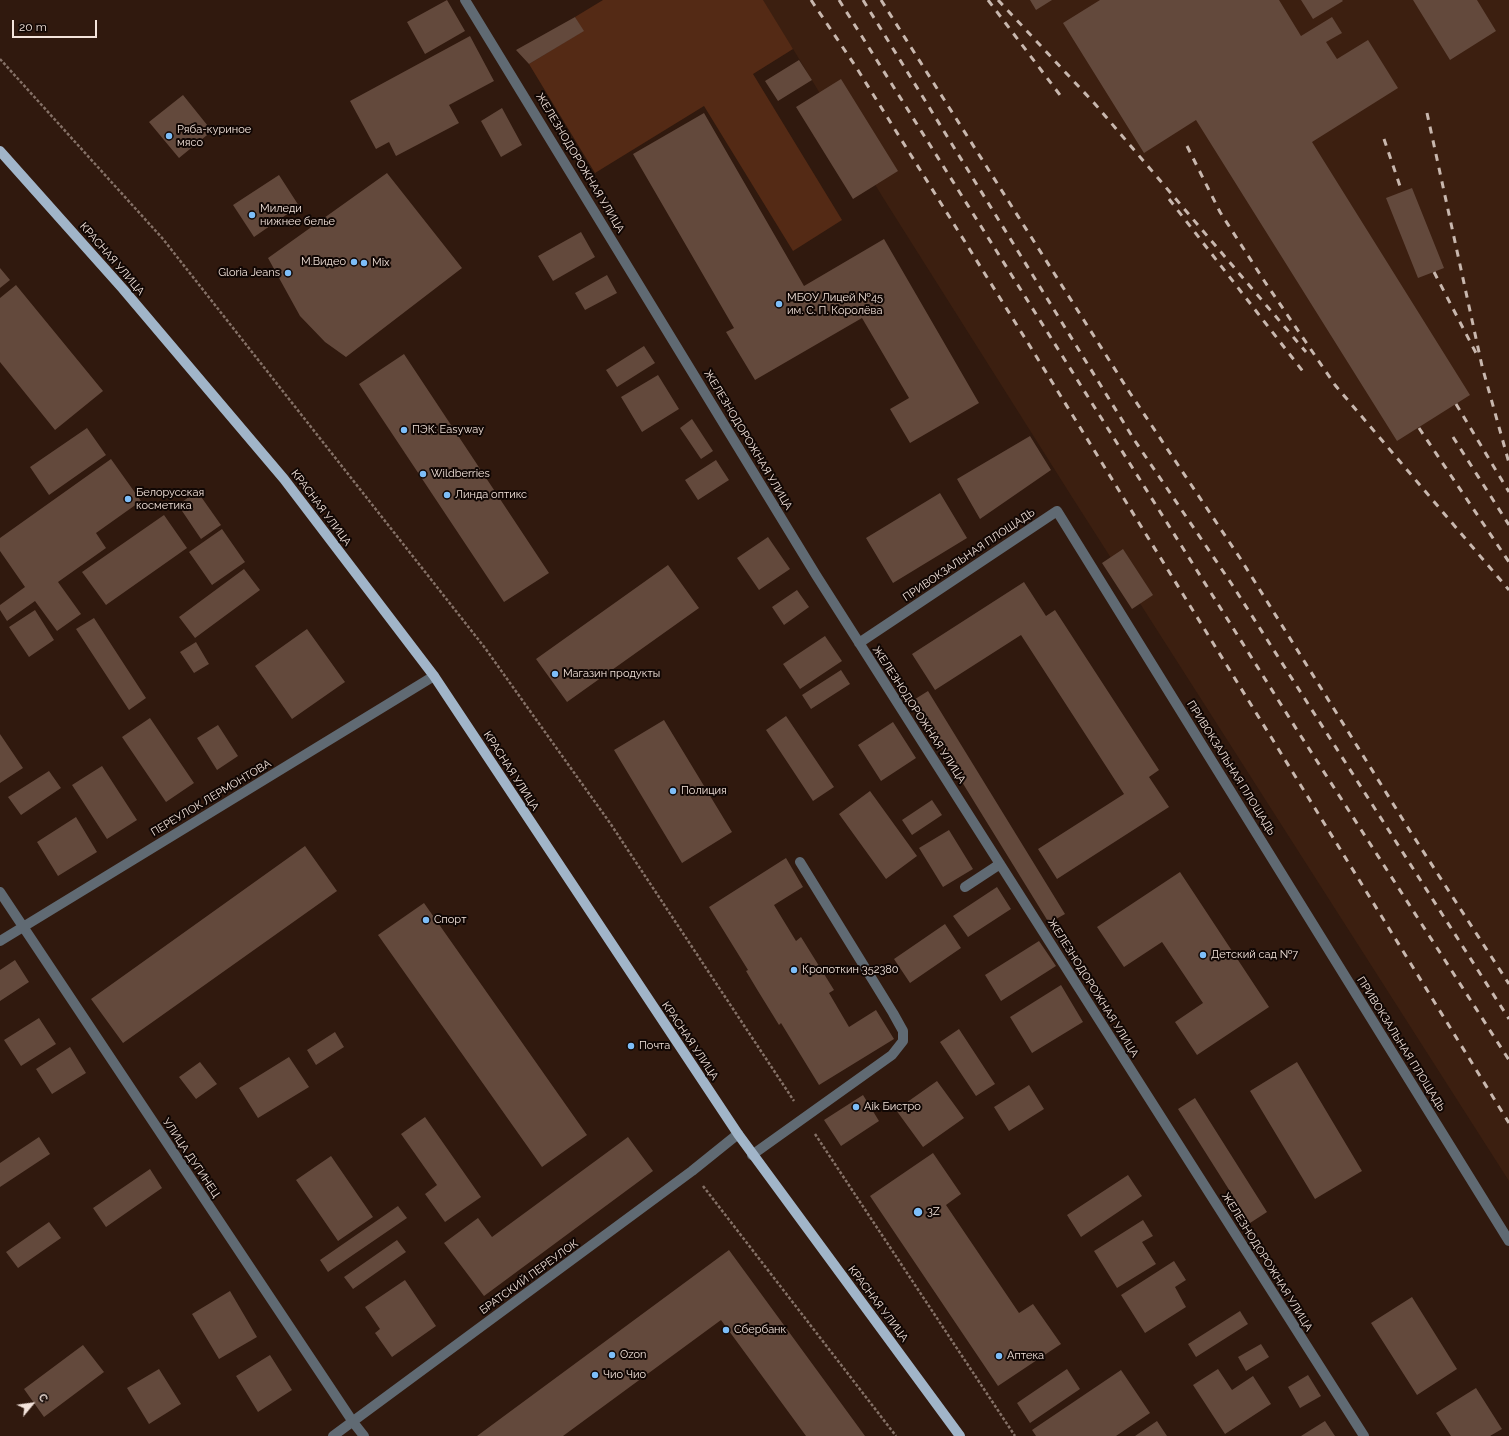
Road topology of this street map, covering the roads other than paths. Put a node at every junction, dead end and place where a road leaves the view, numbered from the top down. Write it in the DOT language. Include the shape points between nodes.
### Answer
graph roads {
  1 [pos="465,0"];
  2 [pos="0,151"];
  3 [pos="859,643"];
  4 [pos="434,676"];
  5 [pos="800,862"];
  6 [pos="1000,864"];
  7 [pos="965,887"];
  8 [pos="0,892"];
  9 [pos="22,927"];
  10 [pos="0,941"];
  11 [pos="738,1134"];
  12 [pos="752,1155"];
  13 [pos="1509,1241"];
  14 [pos="353,1422"];
  15 [pos="333,1436"];
  16 [pos="364,1436"];
  17 [pos="960,1436"];
  18 [pos="1364,1436"];
  1 -- 3 [label="street, ЖЕЛЕЗНОДОРОЖНАЯ УЛИЦА"];
  2 -- 4 [label="main road, КРАСНАЯ УЛИЦА" via="123,289 284,479"];
  3 -- 6 [label="street, ЖЕЛЕЗНОДОРОЖНАЯ УЛИЦА"];
  3 -- 13 [label="street, ПРИВОКЗАЛЬНАЯ ПЛОЩАДЬ" via="1057,511"];
  4 -- 9 [label="street, ПЕРЕУЛОК ЛЕРМОНТОВА"];
  4 -- 11 [label="main road, КРАСНАЯ УЛИЦА"];
  5 -- 12 [label="street" via="903,1031 903,1041 892,1055"];
  6 -- 7 [label="street"];
  6 -- 18 [label="street, ЖЕЛЕЗНОДОРОЖНАЯ УЛИЦА"];
  8 -- 9 [label="street, УЛИЦА ДУГИНЕЦ"];
  9 -- 10 [label="street, ПЕРЕУЛОК ЛЕРМОНТОВА"];
  9 -- 14 [label="street, УЛИЦА ДУГИНЕЦ"];
  11 -- 12 [label="main road, КРАСНАЯ УЛИЦА"];
  11 -- 14 [label="street, БРАТСКИЙ ПЕРЕУЛОК" via="692,1171"];
  12 -- 17 [label="main road, КРАСНАЯ УЛИЦА"];
  14 -- 15 [label="street, БРАТСКИЙ ПЕРЕУЛОК"];
  14 -- 16 [label="street, УЛИЦА ДУГИНЕЦ"];
}
